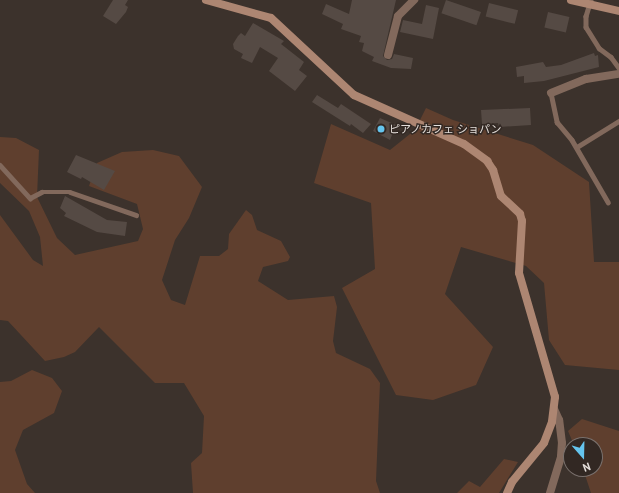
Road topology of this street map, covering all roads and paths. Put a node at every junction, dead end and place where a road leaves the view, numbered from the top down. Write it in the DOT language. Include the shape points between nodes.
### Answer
graph roads {
  1 [pos="206,0"];
  2 [pos="414,0"];
  3 [pos="571,0"];
  4 [pos="590,2"];
  5 [pos="619,11"];
  6 [pos="388,55"];
  7 [pos="619,68"];
  8 [pos="619,74"];
  9 [pos="551,93"];
  10 [pos="619,121"];
  11 [pos="577,147"];
  12 [pos="0,165"];
  13 [pos="608,202"];
  14 [pos="136,215"];
  15 [pos="554,410"];
  16 [pos="507,493"];
  17 [pos="550,493"];
  1 -- 15 [label="main road" via="271,18 354,94 450,137 487,160 495,175 501,196 520,214 522,221 519,273 551,377 555,397"];
  2 -- 6 [label="street" via="398,16"];
  3 -- 4 [label="main road"];
  4 -- 5 [label="main road"];
  4 -- 7 [label="lane" via="586,27 591,38"];
  8 -- 9 [label="street" via="586,79"];
  9 -- 11 [label="lane" via="557,122"];
  10 -- 11 [label="lane"];
  11 -- 13 [label="lane"];
  12 -- 14 [label="lane" via="30,198 42,192 70,192"];
  15 -- 16 [label="main road" via="544,442 512,482"];
  15 -- 17 [label="street" via="559,420 562,450"];
}
